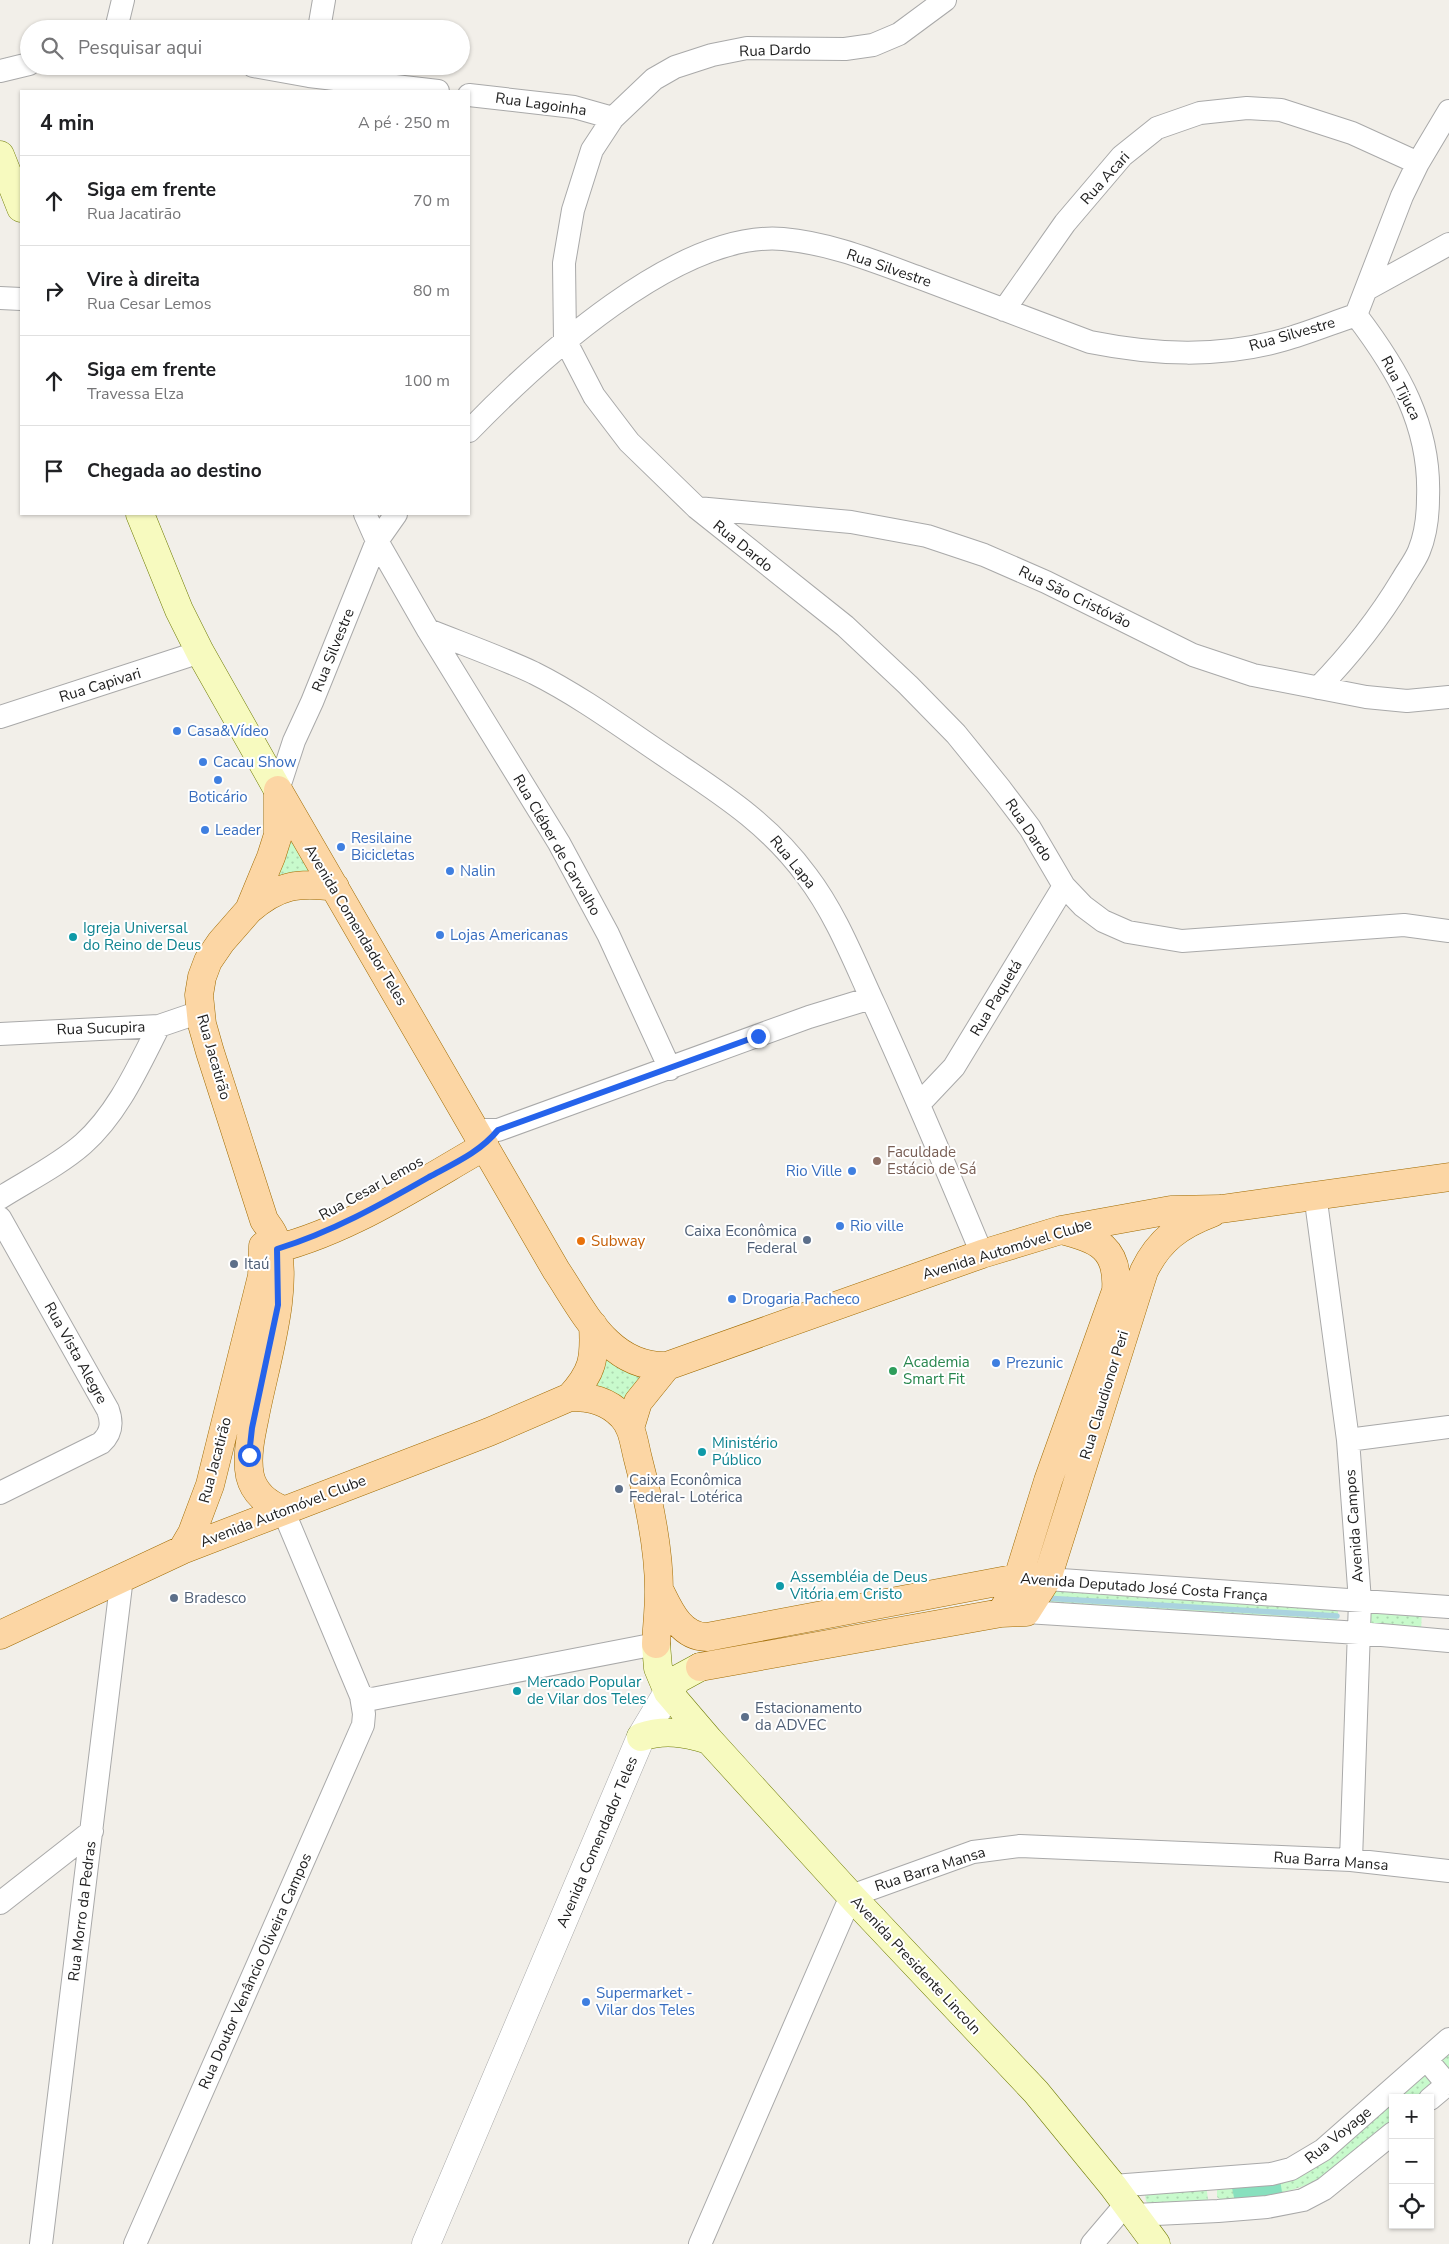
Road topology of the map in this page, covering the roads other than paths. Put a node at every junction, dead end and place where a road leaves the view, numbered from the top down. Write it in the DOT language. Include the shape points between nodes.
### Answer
graph roads {
  1 [pos="123,0"];
  2 [pos="324,0"];
  3 [pos="945,0"];
  4 [pos="118,20"];
  5 [pos="320,20"];
  6 [pos="20,66"];
  7 [pos="0,70"];
  8 [pos="294,75"];
  9 [pos="308,78"];
  10 [pos="428,90"];
  11 [pos="470,95"];
  12 [pos="1449,111"];
  13 [pos="613,118"];
  14 [pos="0,155"];
  15 [pos="1418,162"];
  16 [pos="20,205"];
  17 [pos="1449,244"];
  18 [pos="1367,289"];
  19 [pos="0,298"];
  20 [pos="20,299"];
  21 [pos="1004,310"];
  22 [pos="1356,315"];
  23 [pos="565,340"];
  24 [pos="470,430"];
  25 [pos="697,508"];
  26 [pos="140,515"];
  27 [pos="365,515"];
  28 [pos="395,515"];
  29 [pos="377,541"];
  30 [pos="428,630"];
  31 [pos="200,652"];
  32 [pos="1318,688"];
  33 [pos="1449,697"];
  34 [pos="0,717"];
  35 [pos="278,790"];
  36 [pos="1064,886"];
  37 [pos="335,887"];
  38 [pos="249,910"];
  39 [pos="1449,930"];
  40 [pos="871,998"];
  41 [pos="200,1012"];
  42 [pos="159,1026"];
  43 [pos="0,1034"];
  44 [pos="670,1069"];
  45 [pos="920,1103"];
  46 [pos="486,1135"];
  47 [pos="1449,1177"];
  48 [pos="1315,1194"];
  49 [pos="0,1198"];
  50 [pos="1221,1209"];
  51 [pos="0,1218"];
  52 [pos="1061,1230"];
  53 [pos="268,1239"];
  54 [pos="982,1254"];
  55 [pos="593,1325"];
  56 [pos="667,1366"];
  57 [pos="570,1398"];
  58 [pos="1449,1427"];
  59 [pos="630,1428"];
  60 [pos="1348,1440"];
  61 [pos="218,1455"];
  62 [pos="249,1455"];
  63 [pos="0,1493"];
  64 [pos="283,1510"];
  65 [pos="182,1550"];
  66 [pos="122,1577"];
  67 [pos="1018,1578"];
  68 [pos="1047,1578"];
  69 [pos="659,1589"];
  70 [pos="1360,1601"];
  71 [pos="1449,1607"];
  72 [pos="1014,1613"];
  73 [pos="1359,1633"];
  74 [pos="0,1635"];
  75 [pos="1449,1641"];
  76 [pos="656,1644"];
  77 [pos="668,1692"];
  78 [pos="361,1696"];
  79 [pos="641,1738"];
  80 [pos="709,1740"];
  81 [pos="92,1831"];
  82 [pos="1351,1860"];
  83 [pos="1449,1871"];
  84 [pos="851,1896"];
  85 [pos="0,1903"];
  86 [pos="1449,2039"];
  87 [pos="1427,2060"];
  88 [pos="1448,2083"];
  89 [pos="1434,2095"];
  90 [pos="1389,2136"];
  91 [pos="1212,2178"];
  92 [pos="1125,2202"];
  93 [pos="1218,2211"];
  94 [pos="40,2244"];
  95 [pos="135,2244"];
  96 [pos="426,2244"];
  97 [pos="700,2244"];
  98 [pos="1092,2244"];
  99 [pos="1156,2244"];
  1 -- 4 [label="street"];
  2 -- 5 [label="street"];
  3 -- 13 [label="street, Rua Dardo" via="899,34 873,45 845,49 747,48 675,67 654,79"];
  6 -- 7 [label="street"];
  8 -- 9 [label="street"];
  9 -- 10 [label="street"];
  11 -- 13 [label="street, Rua Lagoinha" via="574,107"];
  12 -- 15 [label="street"];
  13 -- 23 [label="street, Rua Dardo" via="592,150 573,210 564,263"];
  14 -- 16 [label="main road"];
  15 -- 18 [label="street"];
  15 -- 21 [label="street, Rua Acari" via="1352,133 1281,110 1247,108 1200,113 1157,128 1122,156 1071,215"];
  17 -- 18 [label="street"];
  18 -- 22 [label="street"];
  19 -- 20 [label="street"];
  21 -- 22 [label="street, Rua Silvestre" via="1090,342 1180,354 1224,352 1283,340"];
  21 -- 23 [label="street, Rua Silvestre" via="824,246 782,239 750,240 714,249 675,268 633,292"];
  22 -- 32 [label="street, Rua Tijuca" via="1400,380 1419,422 1429,479 1428,518 1419,551 1386,607 1348,658"];
  23 -- 24 [label="street, Rua Silvestre"];
  23 -- 25 [label="street, Rua Dardo" via="594,396 628,442"];
  25 -- 32 [label="street, Rua São Cristóvão" via="852,522 927,536 984,555 1046,582 1193,655 1253,675"];
  25 -- 36 [label="street, Rua Dardo" via="845,626 956,734 1030,828"];
  26 -- 31 [label="main road, Avenida Comendador Teles" via="179,610"];
  27 -- 29 [label="street, Rua Cléber de Carvalho"];
  28 -- 29 [label="street, Rua Silvestre"];
  29 -- 30 [label="street, Rua Cléber de Carvalho"];
  29 -- 35 [label="street, Rua Silvestre" via="294,740"];
  30 -- 40 [label="street, Rua Lapa" via="534,673 567,692 759,822 808,877 829,910"];
  30 -- 44 [label="street, Rua Cléber de Carvalho" via="559,842 608,934"];
  31 -- 34 [label="street, Rua Capivari"];
  31 -- 35 [label="main road, Avenida Comendador Teles"];
  32 -- 33 [label="street, Rua São Cristóvão" via="1366,697 1407,700"];
  35 -- 37 [label="main road, Avenida Comendador Teles"];
  35 -- 38 [label="main road, Rua Jacatirão" via="278,835"];
  36 -- 39 [label="street, Rua Dardo" via="1103,921 1128,932 1155,938 1182,941 1404,925"];
  36 -- 45 [label="street, Rua Paquetá" via="954,1067"];
  37 -- 38 [label="main road" via="298,884 266,897"];
  37 -- 46 [label="main road, Avenida Comendador Teles"];
  38 -- 41 [label="main road, Rua Jacatirão" via="208,961 200,987"];
  40 -- 44 [label="street"];
  40 -- 45 [label="street, Rua Lapa"];
  41 -- 42 [label="street, Rua Sucupira"];
  41 -- 53 [label="main road, Rua Jacatirão"];
  42 -- 43 [label="street, Rua Sucupira"];
  42 -- 49 [label="street" via="118,1100 95,1131 82,1145"];
  44 -- 46 [label="street"];
  45 -- 54 [label="street, Rua Lapa"];
  46 -- 53 [label="main road, Rua Cesar Lemos" via="323,1216"];
  46 -- 55 [label="main road, Avenida Comendador Teles" via="556,1270"];
  47 -- 48 [label="main road, Avenida Automóvel Clube"];
  48 -- 50 [label="main road, Avenida Automóvel Clube"];
  48 -- 60 [label="street, Avenida Campos"];
  50 -- 52 [label="main road, Avenida Automóvel Clube" via="1171,1210"];
  50 -- 68 [label="main road, Rua Claudionor Peri" via="1181,1226 1151,1256 1137,1288"];
  51 -- 63 [label="street, Rua Vista Alegre" via="108,1410 111,1424 110,1433 101,1443"];
  52 -- 54 [label="main road, Avenida Automóvel Clube"];
  52 -- 67 [label="main road, Rua Claudionor Peri" via="1090,1238 1107,1250 1117,1274 1116,1291 1048,1481"];
  53 -- 61 [label="main road, Rua Jacatirão"];
  53 -- 62 [label="main road, Rua Jacatirão" via="278,1305"];
  54 -- 56 [label="main road, Avenida Automóvel Clube"];
  55 -- 56 [label="main road, Avenida Comendador Teles" via="612,1346 632,1361 649,1366"];
  55 -- 57 [label="main road" via="594,1352 590,1372"];
  56 -- 59 [label="main road" via="638,1402"];
  57 -- 59 [label="main road" via="584,1397 606,1403 624,1418"];
  57 -- 64 [label="main road, Avenida Automóvel Clube"];
  58 -- 60 [label="street"];
  59 -- 69 [label="main road" via="649,1510"];
  60 -- 70 [label="street, Avenida Campos"];
  61 -- 62 [label="main road"];
  61 -- 65 [label="main road, Rua Jacatirão" via="200,1514"];
  62 -- 64 [label="main road, Rua Jacatirão" via="254,1488 272,1506"];
  64 -- 65 [label="main road, Avenida Automóvel Clube"];
  64 -- 78 [label="street"];
  65 -- 66 [label="main road, Avenida Automóvel Clube"];
  66 -- 74 [label="main road, Avenida Automóvel Clube"];
  66 -- 81 [label="street, Rua Morro da Pedras"];
  67 -- 68 [label="main road, Avenida Deputado José Costa França"];
  67 -- 69 [label="main road, Avenida Deputado José Costa França" via="707,1637 684,1629"];
  67 -- 72 [label="main road, Rua Claudionor Peri"];
  68 -- 70 [label="street, Avenida Deputado José Costa França"];
  68 -- 72 [label="main road, Rua Claudionor Peri"];
  69 -- 76 [label="main road"];
  70 -- 71 [label="street, Avenida Deputado José Costa França"];
  70 -- 73 [label="street, Avenida Campos"];
  72 -- 73 [label="street"];
  72 -- 77 [label="main road" via="700,1667 682,1676"];
  73 -- 75 [label="street"];
  73 -- 82 [label="street, Avenida Campos"];
  76 -- 77 [label="main road" via="658,1668"];
  76 -- 78 [label="street" via="372,1699"];
  77 -- 79 [label="street, Avenida Comendador Teles"];
  77 -- 80 [label="main road, Avenida Presidente Lincoln"];
  78 -- 95 [label="street, Rua Doutor Venâncio Oliveira Campos" via="364,1719 355,1748"];
  79 -- 80 [label="main road" via="669,1732"];
  79 -- 96 [label="street, Avenida Comendador Teles"];
  80 -- 84 [label="main road, Avenida Presidente Lincoln"];
  81 -- 85 [label="street"];
  81 -- 94 [label="street, Rua Morro da Pedras"];
  82 -- 83 [label="street, Rua Barra Mansa"];
  82 -- 84 [label="street, Rua Barra Mansa" via="1046,1847 995,1848 948,1860"];
  84 -- 92 [label="main road, Avenida Presidente Lincoln" via="1036,2092"];
  84 -- 97 [label="street"];
  86 -- 87 [label="street, Rua Voyage"];
  87 -- 88 [label="street"];
  87 -- 91 [label="street, Rua Voyage" via="1306,2162 1271,2174"];
  88 -- 89 [label="street"];
  90 -- 93 [label="street" via="1313,2196 1292,2203"];
  91 -- 92 [label="street, Rua Voyage"];
  91 -- 93 [label="street"];
  92 -- 93 [label="street"];
  92 -- 98 [label="street"];
  92 -- 99 [label="main road, Avenida Presidente Lincoln"];
}
